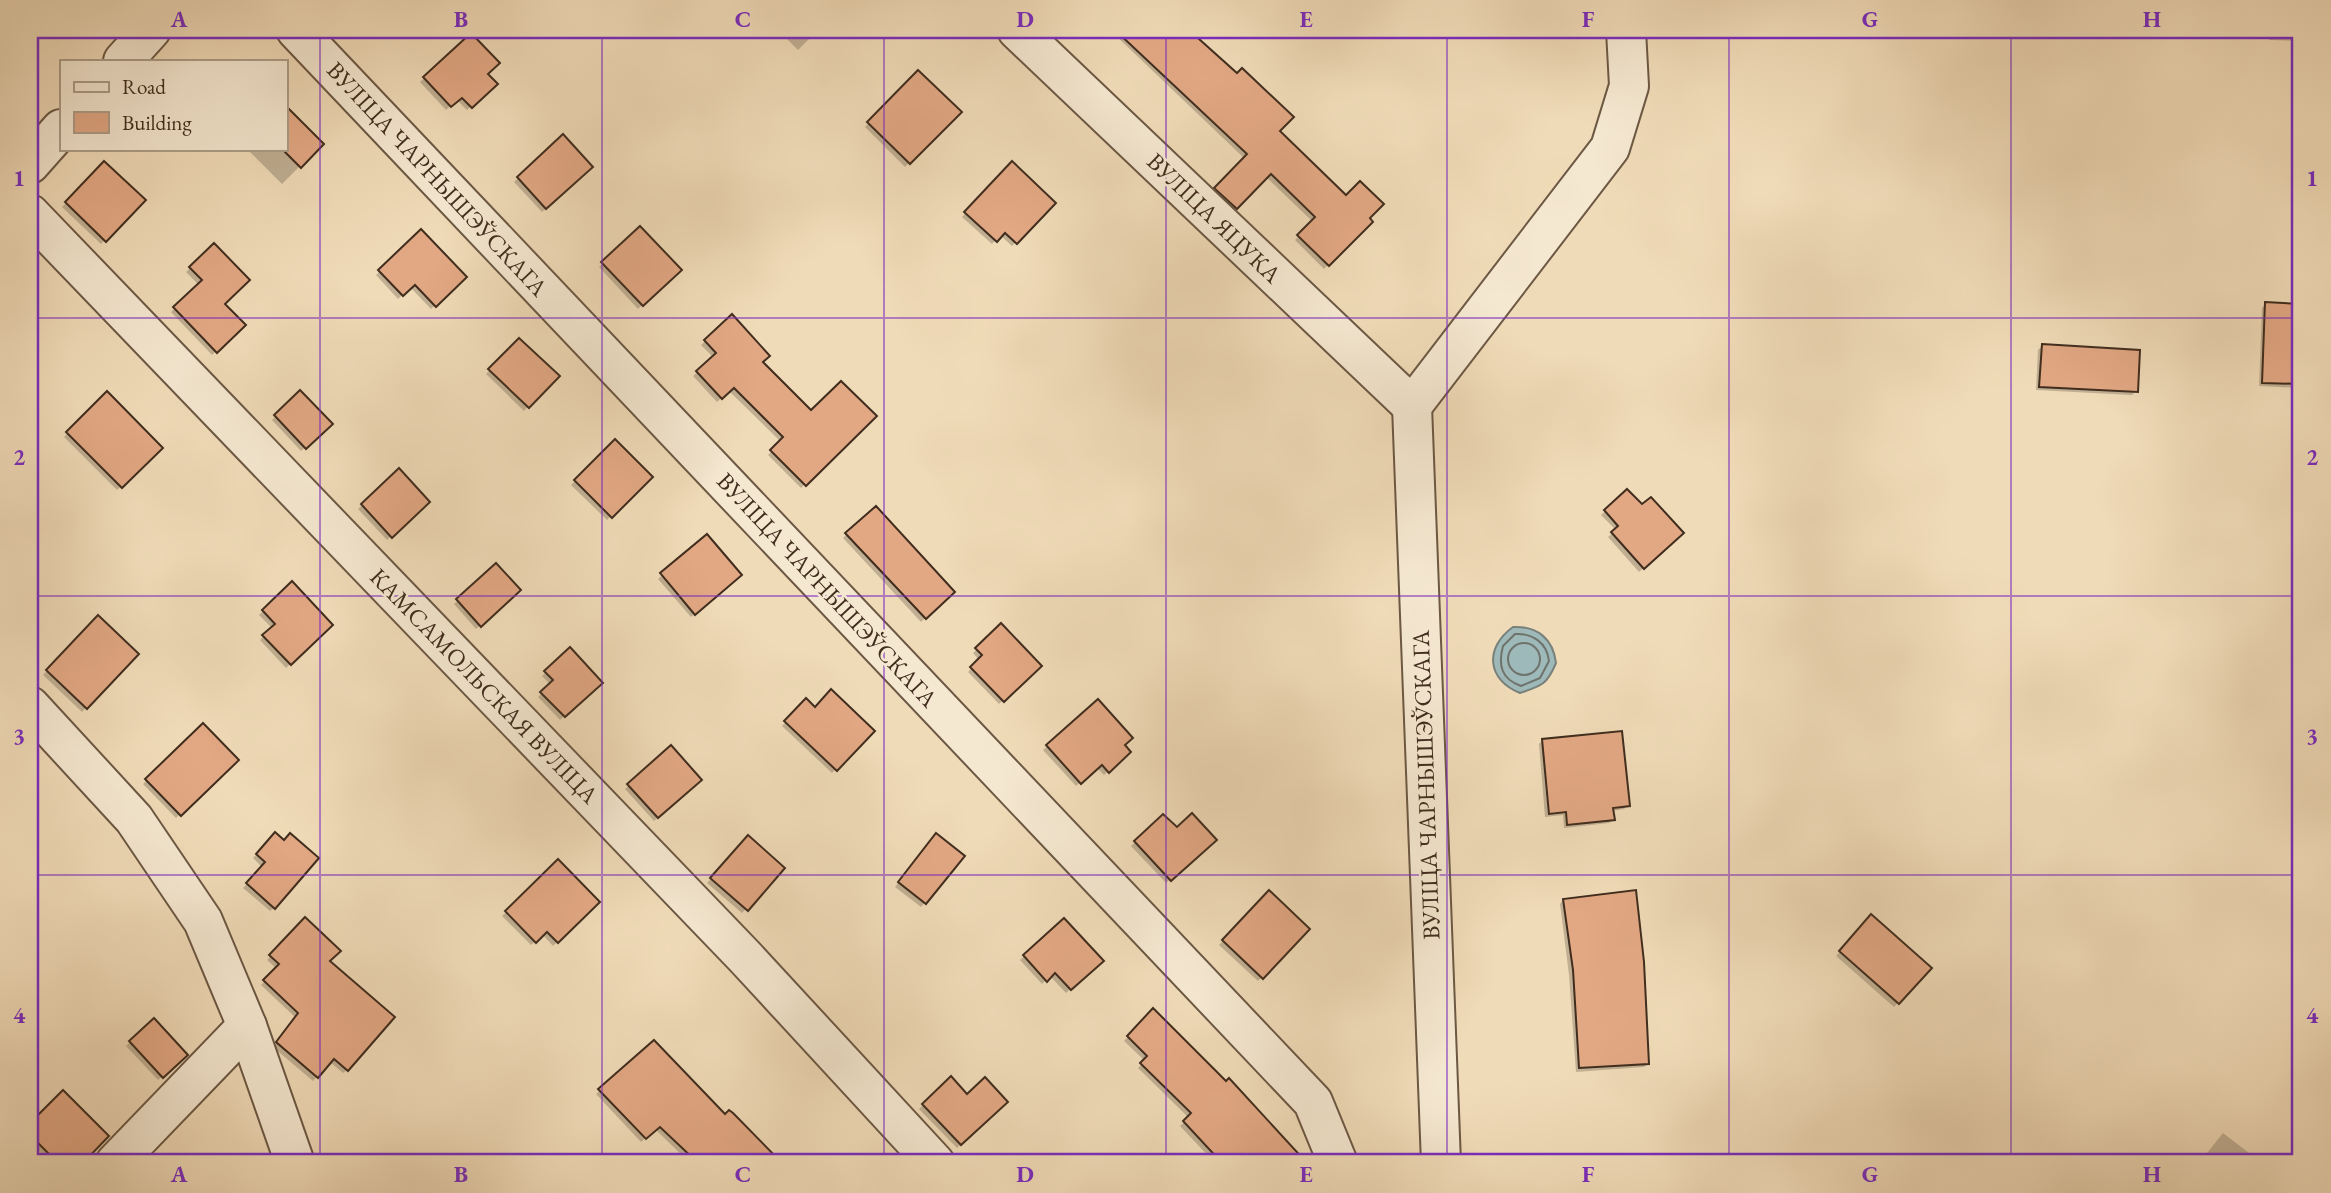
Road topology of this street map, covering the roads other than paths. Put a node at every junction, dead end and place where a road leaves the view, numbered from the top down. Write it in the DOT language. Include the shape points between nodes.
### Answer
graph roads {
  1 [pos="151,30"];
  2 [pos="296,30"];
  3 [pos="1017,30"];
  4 [pos="1626,30"];
  5 [pos="123,60"];
  6 [pos="60,130"];
  7 [pos="30,164"];
  8 [pos="30,214"];
  9 [pos="1412,406"];
  10 [pos="30,706"];
  11 [pos="247,1026"];
  12 [pos="115,1163"];
  13 [pos="295,1163"];
  14 [pos="934,1163"];
  15 [pos="1338,1163"];
  16 [pos="1441,1163"];
  1 -- 5 [label="street"];
  2 -- 15 [label="street, ВУЛІЦА ЧАРНЫШЭЎСКАГА" via="1313,1102"];
  3 -- 9 [label="street, ВУЛІЦА ЯЦУКА"];
  4 -- 9 [label="street" via="1629,86 1610,148"];
  6 -- 7 [label="street"];
  8 -- 14 [label="street, КАМСАМОЛЬСКАЯ ВУЛІЦА" via="745,957"];
  9 -- 16 [label="street, ВУЛІЦА ЧАРНЫШЭЎСКАГА"];
  10 -- 11 [label="street" via="134,819 203,921"];
  11 -- 12 [label="street"];
  11 -- 13 [label="street"];
}
